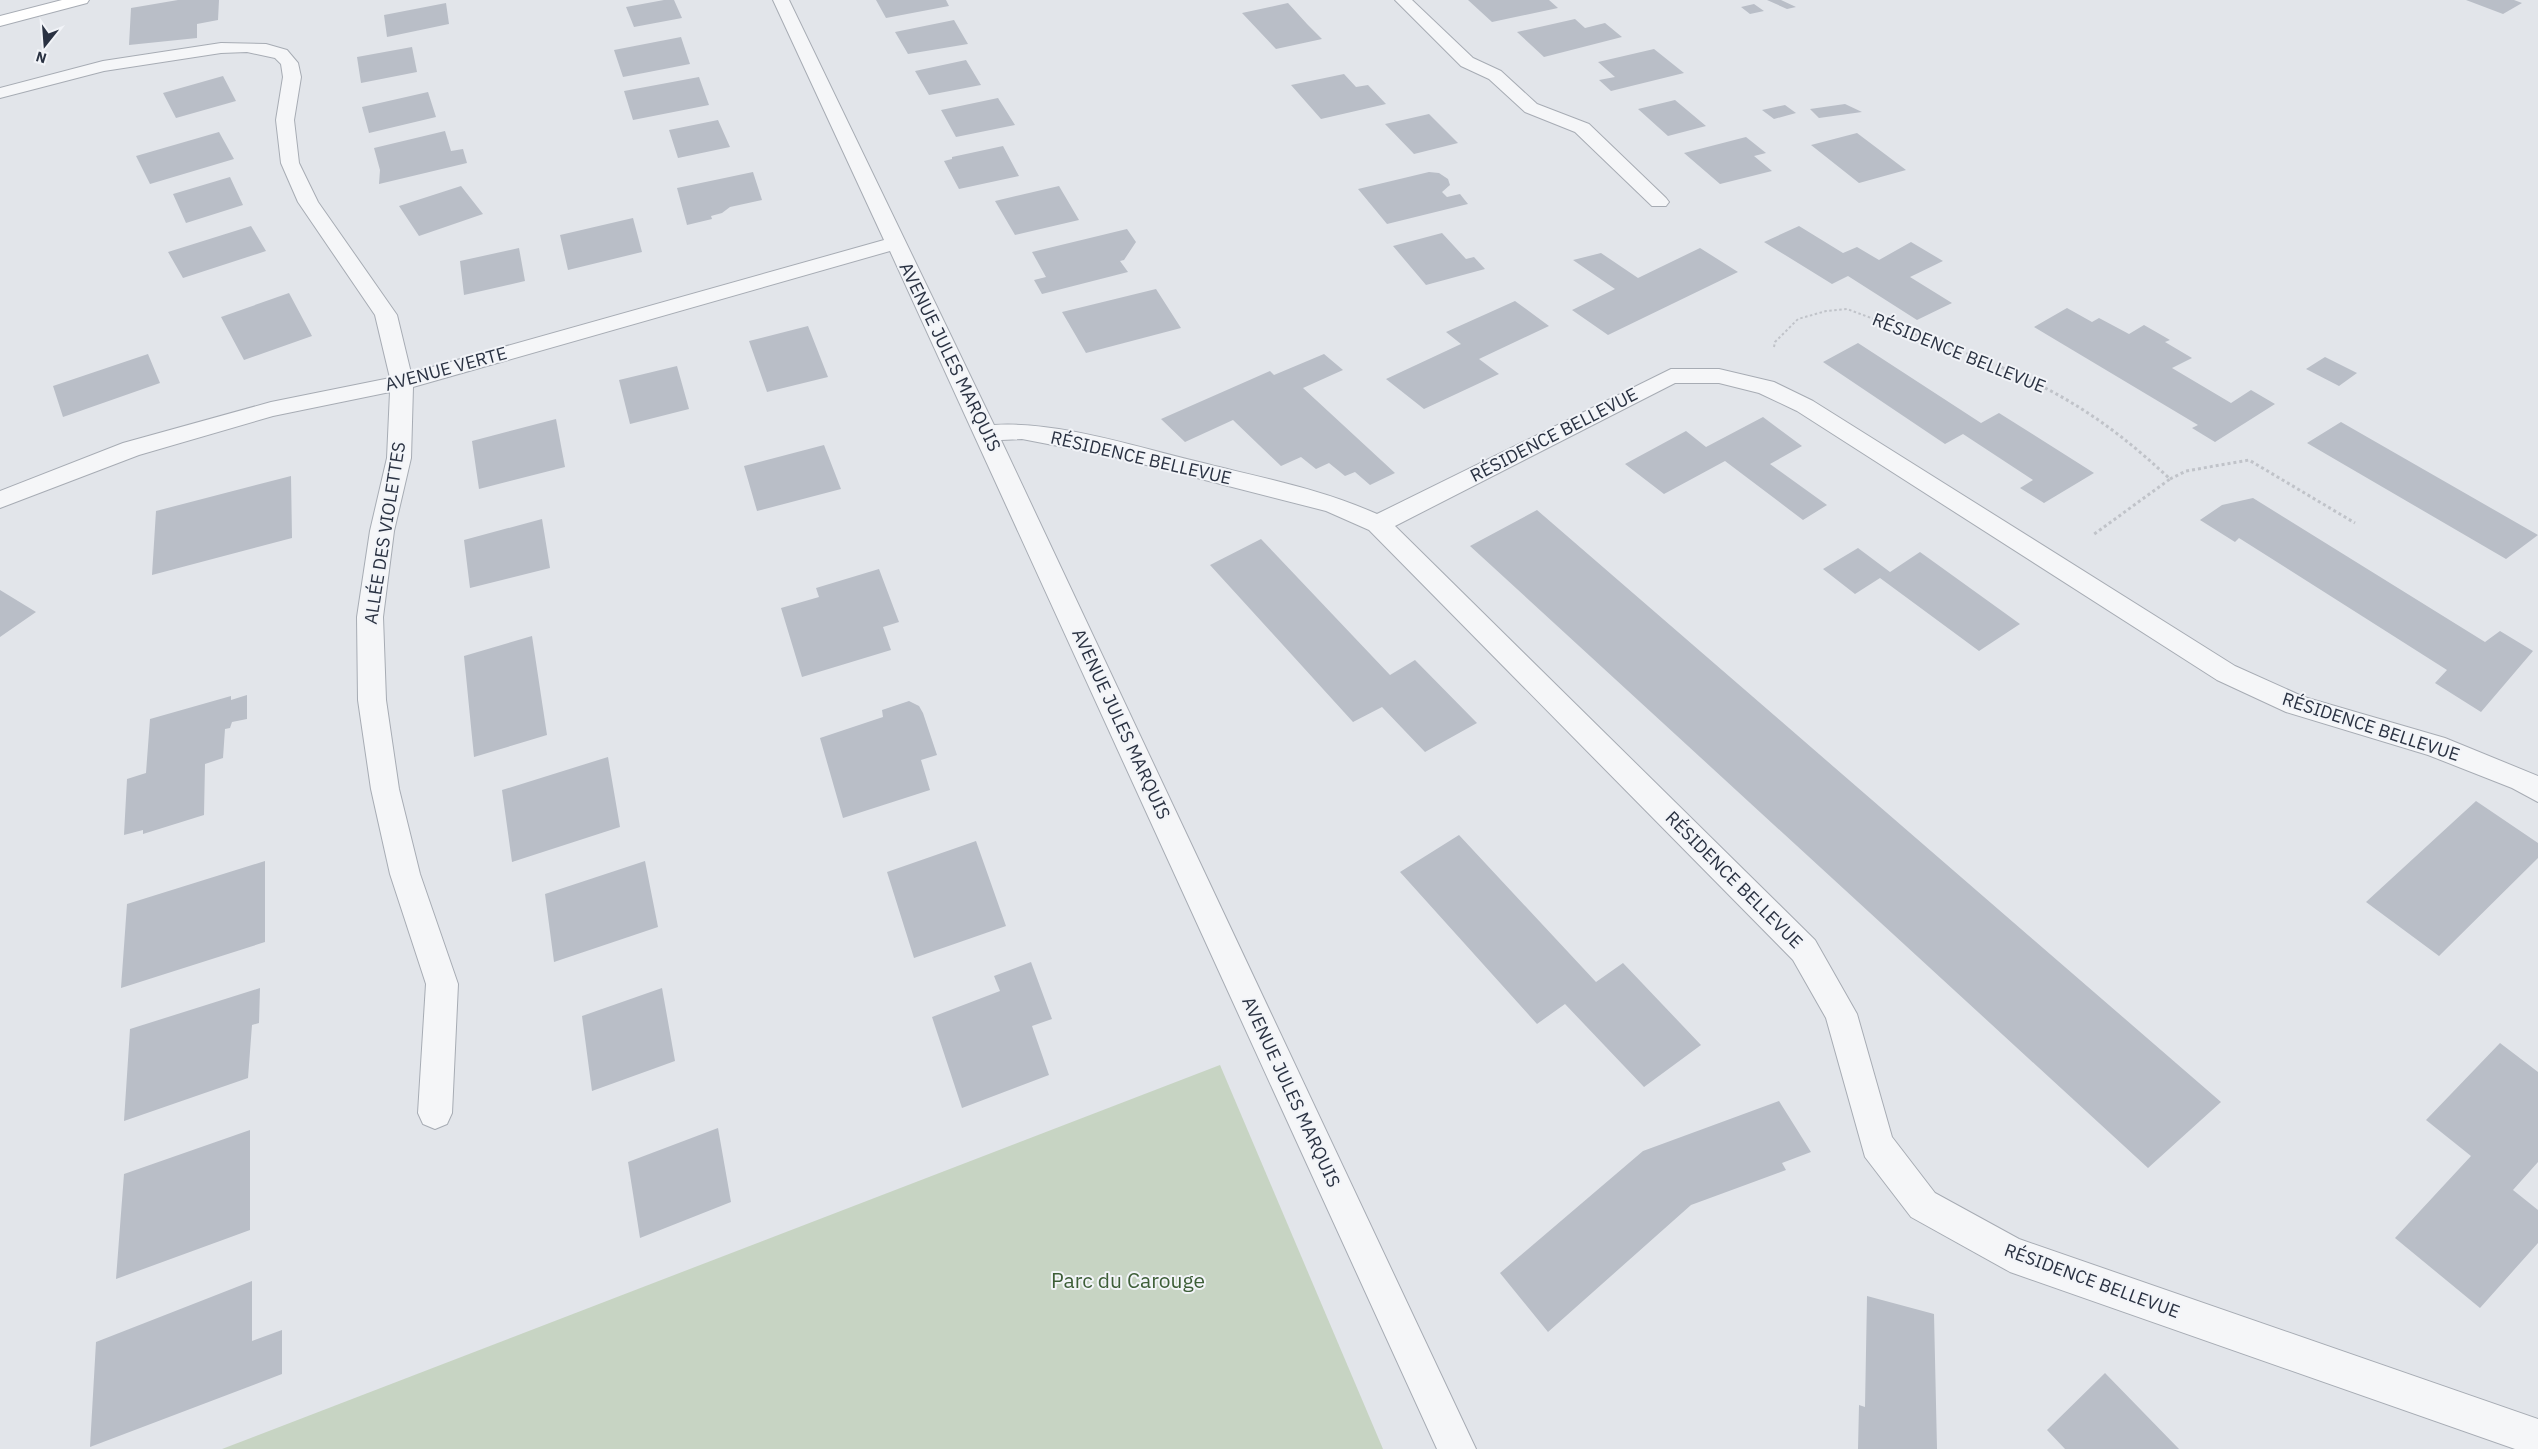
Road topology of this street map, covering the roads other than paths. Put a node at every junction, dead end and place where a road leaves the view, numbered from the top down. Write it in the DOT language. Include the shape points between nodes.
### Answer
graph roads {
  1 [pos="82,0"];
  2 [pos="782,0"];
  3 [pos="1403,0"];
  4 [pos="0,21"];
  5 [pos="0,93"];
  6 [pos="1659,202"];
  7 [pos="895,243"];
  8 [pos="402,383"];
  9 [pos="986,433"];
  10 [pos="0,500"];
  11 [pos="1378,524"];
  12 [pos="2538,790"];
  13 [pos="435,1113"];
  14 [pos="2538,1438"];
  15 [pos="1457,1449"];
  1 -- 4 [label="main road"];
  2 -- 7 [label="street, AVENUE JULES MARQUIS"];
  3 -- 6 [label="street" via="1467,62 1495,75 1531,108 1582,128"];
  5 -- 8 [label="street, ALLÉE DES VIOLETTES" via="104,66 221,48 247,47 280,54 289,63 292,77 285,120 290,163 308,202 386,315"];
  7 -- 8 [label="street, AVENUE VERTE"];
  7 -- 9 [label="street, AVENUE JULES MARQUIS"];
  8 -- 10 [label="street, AVENUE VERTE" via="271,409 140,447"];
  8 -- 13 [label="street, ALLÉE DES VIOLETTES" via="399,458 382,532 370,617 372,700 385,789 405,874 442,984"];
  9 -- 11 [label="street, RÉSIDENCE BELLEVUE" via="1022,431 1116,449 1333,504"];
  9 -- 15 [label="street, AVENUE JULES MARQUIS"];
  11 -- 12 [label="street, RÉSIDENCE BELLEVUE" via="1671,376 1719,376 1766,387 1805,406 2234,677 2296,705 2435,746 2522,780"];
  11 -- 14 [label="street, RÉSIDENCE BELLEVUE" via="1804,950 1840,1014 1877,1145 1924,1205 2010,1254"];
}
